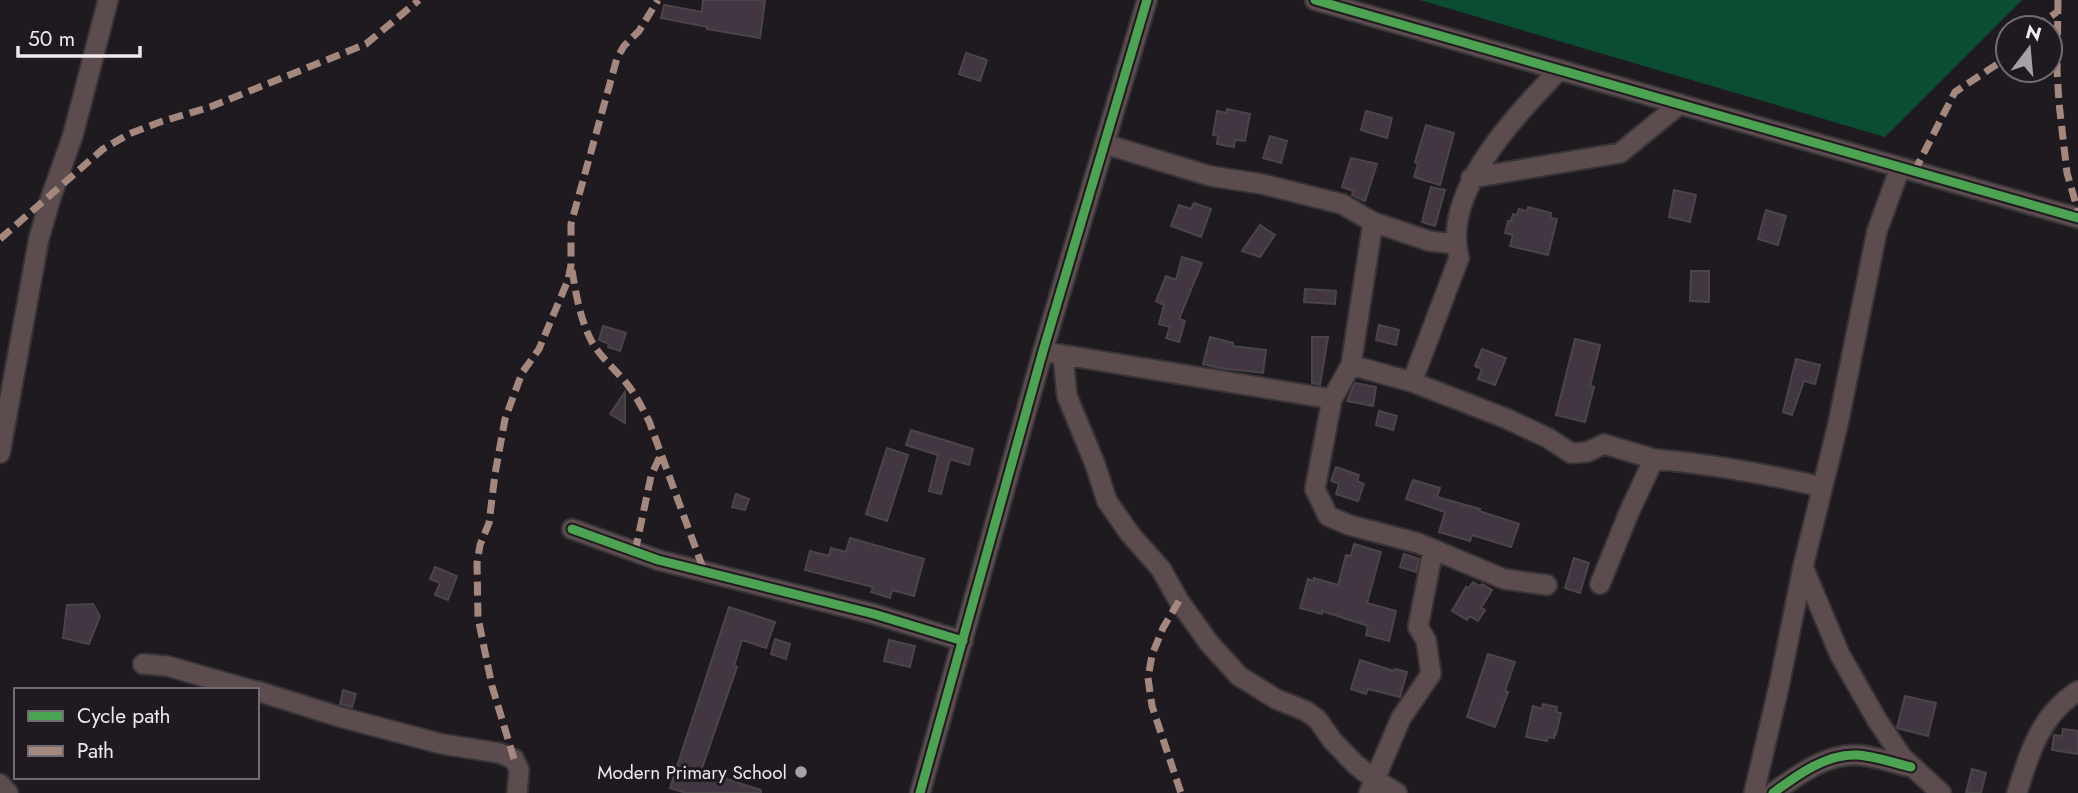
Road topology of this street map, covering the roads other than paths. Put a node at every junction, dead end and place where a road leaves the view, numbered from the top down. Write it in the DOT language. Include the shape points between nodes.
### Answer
graph roads {
  1 [pos="107,0"];
  2 [pos="1147,0"];
  3 [pos="1315,0"];
  4 [pos="1559,70"];
  5 [pos="1680,104"];
  6 [pos="1105,144"];
  7 [pos="1900,168"];
  8 [pos="1471,178"];
  9 [pos="2078,218"];
  10 [pos="1373,222"];
  11 [pos="1455,244"];
  12 [pos="1043,351"];
  13 [pos="1063,355"];
  14 [pos="1351,365"];
  15 [pos="1412,382"];
  16 [pos="1332,399"];
  17 [pos="0,453"];
  18 [pos="1654,459"];
  19 [pos="1822,487"];
  20 [pos="572,529"];
  21 [pos="1433,551"];
  22 [pos="1803,567"];
  23 [pos="1600,584"];
  24 [pos="1547,585"];
  25 [pos="963,641"];
  26 [pos="143,664"];
  27 [pos="244,688"];
  28 [pos="2078,691"];
  29 [pos="259,692"];
  30 [pos="1911,767"];
  31 [pos="0,784"];
  32 [pos="1372,787"];
  33 [pos="8,793"];
  34 [pos="517,793"];
  35 [pos="920,793"];
  36 [pos="1397,793"];
  37 [pos="1754,793"];
  38 [pos="1773,793"];
  39 [pos="1941,793"];
  40 [pos="2017,793"];
  1 -- 17 [label="street" via="73,135 38,238"];
  2 -- 6 [label="street"];
  3 -- 4 [label="street"];
  4 -- 5 [label="street"];
  4 -- 8 [label="street" via="1514,119"];
  5 -- 7 [label="street"];
  5 -- 8 [label="street" via="1620,153"];
  6 -- 10 [label="street" via="1210,176 1342,204"];
  6 -- 12 [label="street"];
  7 -- 9 [label="street"];
  7 -- 19 [label="street" via="1877,231"];
  8 -- 11 [label="street"];
  10 -- 11 [label="street" via="1429,241"];
  10 -- 14 [label="street"];
  11 -- 15 [label="street" via="1459,258"];
  12 -- 13 [label="street"];
  12 -- 25 [label="street"];
  13 -- 16 [label="street"];
  13 -- 32 [label="street" via="1067,396 1107,501 1129,534 1161,569 1209,643 1239,676 1318,720"];
  14 -- 15 [label="street"];
  14 -- 16 [label="street"];
  15 -- 18 [label="street" via="1505,418 1571,453 1604,444"];
  16 -- 21 [label="street" via="1315,489 1328,516"];
  18 -- 19 [label="street" via="1761,473"];
  18 -- 23 [label="street"];
  19 -- 22 [label="street"];
  20 -- 25 [label="street" via="658,560"];
  21 -- 24 [label="street" via="1504,579"];
  21 -- 32 [label="street" via="1418,627 1426,640 1431,674 1401,718"];
  22 -- 30 [label="street" via="1852,679"];
  22 -- 37 [label="street"];
  25 -- 35 [label="street"];
  26 -- 27 [label="street" via="167,666"];
  28 -- 40 [label="street" via="2043,723"];
  29 -- 34 [label="street" via="442,744 499,753 514,759 519,771"];
  30 -- 38 [label="street" via="1847,755 1822,762"];
  30 -- 39 [label="street"];
  31 -- 33 [label="street"];
  32 -- 36 [label="street"];
}
